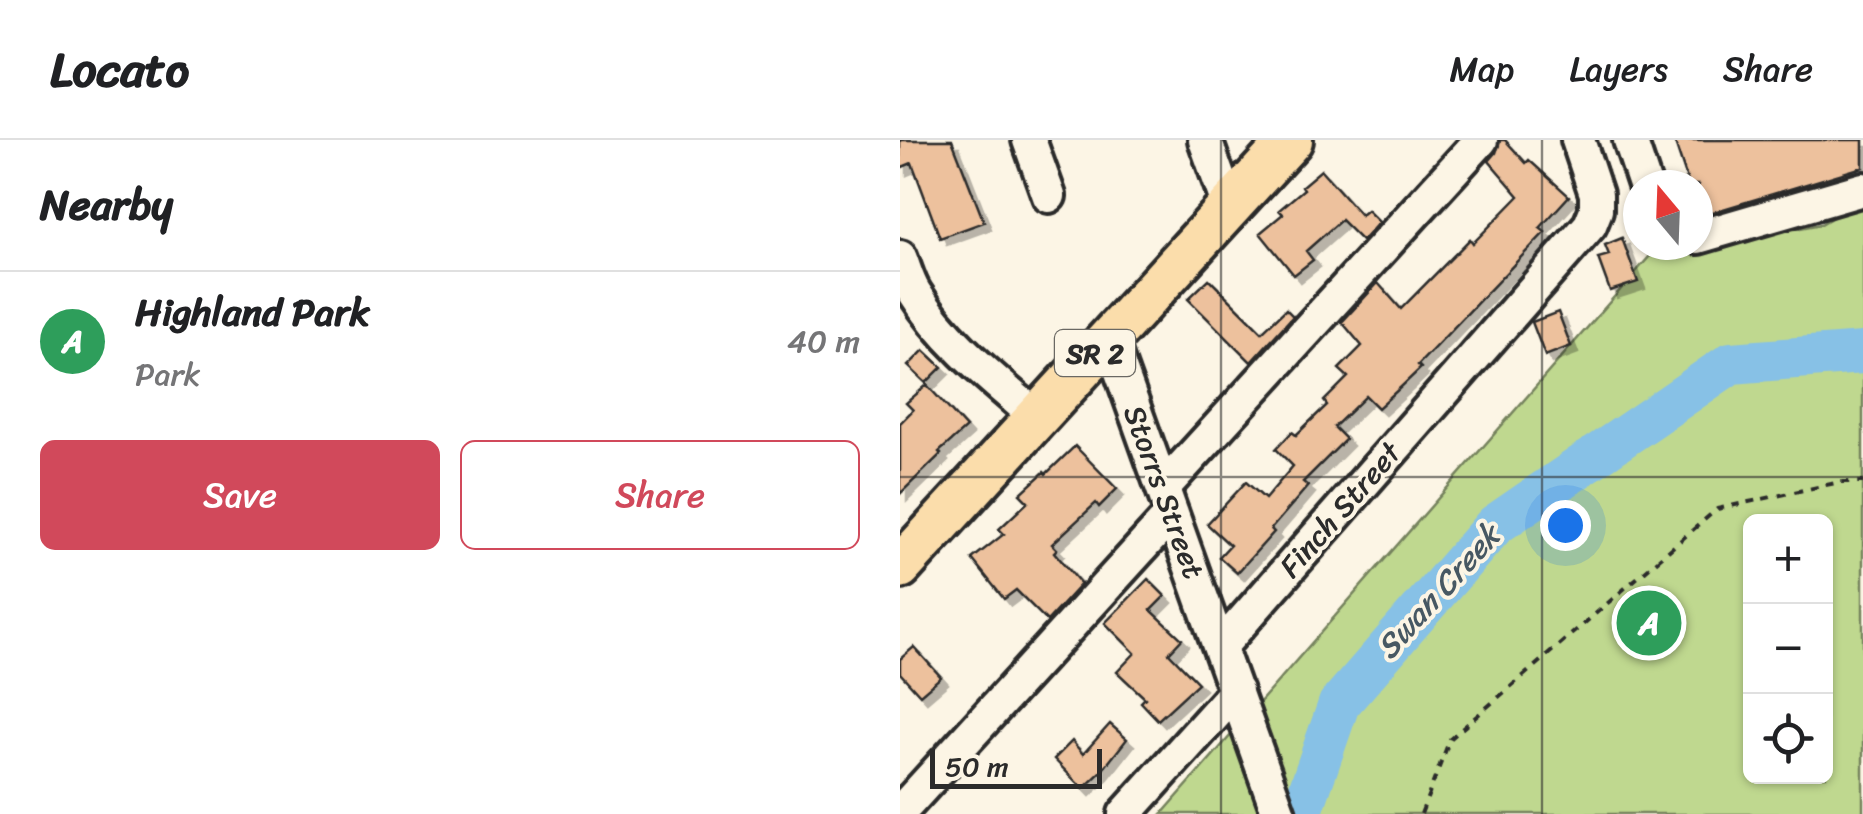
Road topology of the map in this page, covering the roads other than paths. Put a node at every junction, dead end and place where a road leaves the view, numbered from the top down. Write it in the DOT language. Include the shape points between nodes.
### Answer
graph roads {
  1 [pos="1029,140"];
  2 [pos="1205,140"];
  3 [pos="1290,140"];
  4 [pos="1480,140"];
  5 [pos="1578,140"];
  6 [pos="1630,140"];
  7 [pos="1641,170"];
  8 [pos="1863,189"];
  9 [pos="1048,196"];
  10 [pos="1229,206"];
  11 [pos="1713,233"];
  12 [pos="900,257"];
  13 [pos="910,309"];
  14 [pos="1109,338"];
  15 [pos="1037,417"];
  16 [pos="1167,501"];
  17 [pos="900,566"];
  18 [pos="1220,647"];
  19 [pos="1236,692"];
  20 [pos="900,812"];
  21 [pos="1125,814"];
  22 [pos="1280,814"];
  1 -- 9 [label="street"];
  2 -- 10 [label="street"];
  3 -- 10 [label="main road, SR 2"];
  4 -- 16 [label="street"];
  5 -- 18 [label="street, Finch Street" via="1596,194 1590,224"];
  6 -- 7 [label="street"];
  8 -- 11 [label="street"];
  10 -- 14 [label="main road, SR 2"];
  12 -- 13 [label="street" via="913,291"];
  13 -- 15 [label="street" via="944,330"];
  14 -- 15 [label="main road, SR 2"];
  14 -- 16 [label="street, Storrs Street"];
  15 -- 17 [label="main road, SR 2"];
  16 -- 18 [label="street, Storrs Street"];
  16 -- 20 [label="street"];
  18 -- 19 [label="street"];
  19 -- 21 [label="street"];
  19 -- 22 [label="street"];
}
